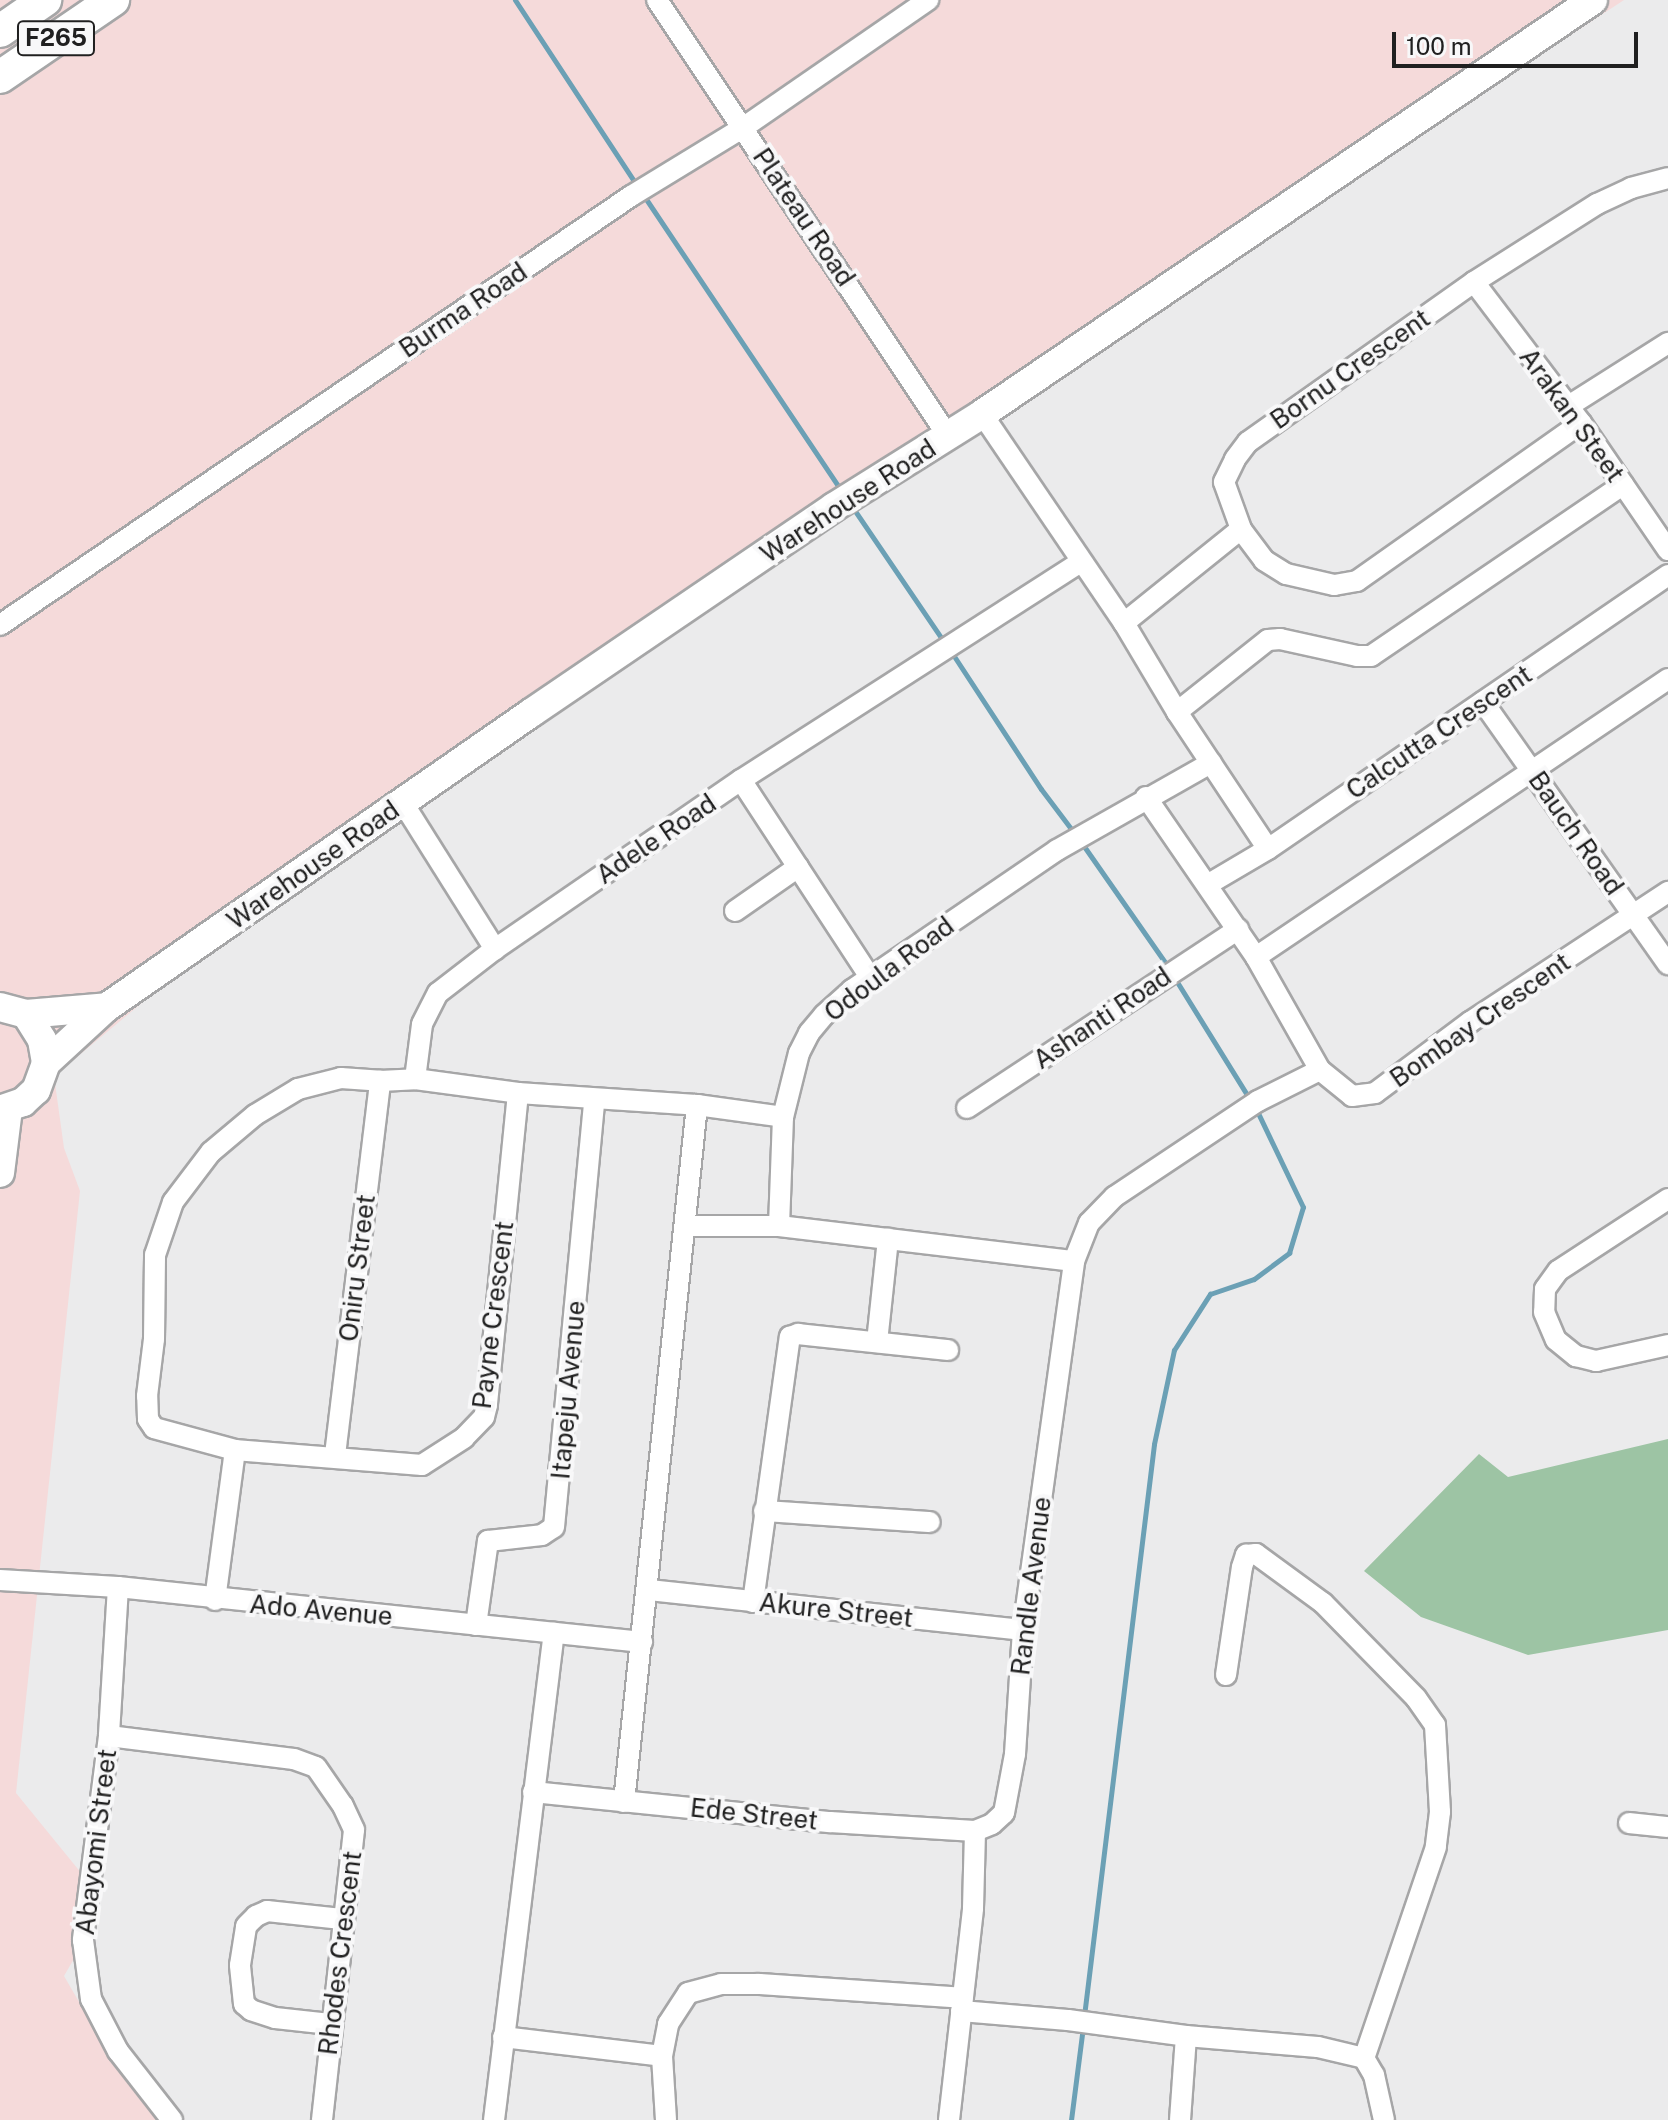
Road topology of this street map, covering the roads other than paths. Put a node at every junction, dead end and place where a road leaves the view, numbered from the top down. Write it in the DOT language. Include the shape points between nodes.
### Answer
graph roads {
  1 [pos="45,0"];
  2 [pos="113,0"];
  3 [pos="657,0"];
  4 [pos="928,0"];
  5 [pos="1593,0"];
  6 [pos="0,31"];
  7 [pos="0,77"];
  8 [pos="744,127"];
  9 [pos="1668,178"];
  10 [pos="1474,282"];
  11 [pos="1668,343"];
  12 [pos="1567,407"];
  13 [pos="982,414"];
  14 [pos="1581,423"];
  15 [pos="948,436"];
  16 [pos="1623,485"];
  17 [pos="1241,529"];
  18 [pos="1668,550"];
  19 [pos="1081,562"];
  20 [pos="1668,575"];
  21 [pos="1124,623"];
  22 [pos="0,625"];
  23 [pos="1668,679"];
  24 [pos="1483,702"];
  25 [pos="1177,712"];
  26 [pos="1211,763"];
  27 [pos="1532,771"];
  28 [pos="741,780"];
  29 [pos="1146,797"];
  30 [pos="403,803"];
  31 [pos="1268,849"];
  32 [pos="798,867"];
  33 [pos="1207,885"];
  34 [pos="1668,892"];
  35 [pos="735,911"];
  36 [pos="1634,915"];
  37 [pos="1238,929"];
  38 [pos="495,949"];
  39 [pos="1256,957"];
  40 [pos="1668,964"];
  41 [pos="870,977"];
  42 [pos="107,1007"];
  43 [pos="13,1011"];
  44 [pos="46,1063"];
  45 [pos="1320,1070"];
  46 [pos="415,1079"];
  47 [pos="380,1081"];
  48 [pos="518,1093"];
  49 [pos="594,1100"];
  50 [pos="697,1105"];
  51 [pos="967,1108"];
  52 [pos="4,1110"];
  53 [pos="783,1117"];
  54 [pos="0,1173"];
  55 [pos="1668,1199"];
  56 [pos="685,1226"];
  57 [pos="779,1226"];
  58 [pos="888,1239"];
  59 [pos="1074,1261"];
  60 [pos="877,1342"];
  61 [pos="1668,1345"];
  62 [pos="948,1350"];
  63 [pos="235,1450"];
  64 [pos="335,1455"];
  65 [pos="764,1511"];
  66 [pos="930,1522"];
  67 [pos="0,1580"];
  68 [pos="118,1587"];
  69 [pos="649,1590"];
  70 [pos="215,1600"];
  71 [pos="753,1602"];
  72 [pos="476,1625"];
  73 [pos="1023,1630"];
  74 [pos="554,1633"];
  75 [pos="642,1642"];
  76 [pos="1226,1675"];
  77 [pos="109,1736"];
  78 [pos="533,1792"];
  79 [pos="624,1802"];
  80 [pos="1629,1823"];
  81 [pos="1668,1827"];
  82 [pos="975,1831"];
  83 [pos="342,1919"];
  84 [pos="962,2005"];
  85 [pos="330,2024"];
  86 [pos="1186,2036"];
  87 [pos="503,2037"];
  88 [pos="662,2056"];
  89 [pos="1364,2058"];
  90 [pos="172,2120"];
  91 [pos="322,2120"];
  92 [pos="494,2120"];
  93 [pos="666,2120"];
  94 [pos="949,2120"];
  95 [pos="1180,2120"];
  96 [pos="1384,2120"];
  1 -- 6 [label="main road, F265"];
  2 -- 7 [label="main road, F265"];
  3 -- 8 [label="street, Plateau Road"];
  4 -- 8 [label="street, Burma Road"];
  5 -- 13 [label="main road, Warehouse Road"];
  8 -- 15 [label="street, Plateau Road"];
  8 -- 22 [label="street, Burma Road" via="631,196"];
  9 -- 10 [label="street, Bornu Crescent" via="1597,204"];
  10 -- 12 [label="street, Arakan Steet"];
  10 -- 17 [label="street, Bornu Crescent" via="1248,442 1224,482"];
  11 -- 12 [label="street"];
  12 -- 14 [label="street, Arakan Steet"];
  13 -- 15 [label="main road, Warehouse Road"];
  13 -- 19 [label="street"];
  14 -- 16 [label="street, Arakan Steet"];
  14 -- 17 [label="street" via="1357,581 1334,585 1286,574 1264,560"];
  15 -- 30 [label="main road, Warehouse Road" via="844,501"];
  16 -- 18 [label="street, Arakan Steet"];
  16 -- 25 [label="street" via="1371,656 1268,640"];
  17 -- 21 [label="street"];
  19 -- 21 [label="street"];
  19 -- 28 [label="street, Adele Road"];
  20 -- 24 [label="street, Calcutta Crescent"];
  21 -- 25 [label="street"];
  23 -- 27 [label="street"];
  24 -- 27 [label="street, Bauch Road"];
  24 -- 31 [label="street, Calcutta Crescent"];
  25 -- 26 [label="street"];
  26 -- 29 [label="street, Odoula Road"];
  26 -- 31 [label="street"];
  27 -- 36 [label="street, Bauch Road"];
  27 -- 39 [label="street"];
  28 -- 32 [label="street"];
  28 -- 38 [label="street, Adele Road"];
  29 -- 33 [label="street, Bombay Crescent"];
  29 -- 41 [label="street, Odoula Road" via="1057,850"];
  30 -- 38 [label="street"];
  30 -- 42 [label="main road, Warehouse Road"];
  31 -- 33 [label="street, Calcutta Crescent"];
  32 -- 35 [label="street"];
  32 -- 41 [label="street"];
  33 -- 37 [label="street, Bombay Crescent"];
  34 -- 36 [label="street, Bombay Crescent"];
  36 -- 40 [label="street, Bauch Road"];
  36 -- 45 [label="street, Bombay Crescent" via="1470,1022 1375,1093 1352,1096"];
  37 -- 39 [label="street, Bombay Crescent"];
  37 -- 51 [label="street, Ashanti Road"];
  38 -- 46 [label="street, Adele Road" via="438,993 427,1009"];
  39 -- 45 [label="street, Bombay Crescent"];
  41 -- 53 [label="street, Odoula Road" via="809,1033"];
  42 -- 43 [label="main road, Warehouse Road"];
  42 -- 44 [label="main road, Warehouse Road"];
  43 -- 44 [label="main road" via="42,1040"];
  44 -- 52 [label="main road, Warehouse Road" via="36,1090"];
  45 -- 59 [label="street, Randle Avenue" via="1258,1101 1114,1197 1089,1223"];
  46 -- 47 [label="street"];
  46 -- 48 [label="street"];
  47 -- 63 [label="street, Payne Crescent" via="341,1078 298,1089 255,1115 211,1152 173,1202 155,1255 148,1419 166,1433"];
  47 -- 64 [label="street, Oniru Street"];
  48 -- 49 [label="street"];
  48 -- 64 [label="street, Payne Crescent" via="484,1417 464,1438 422,1465"];
  49 -- 50 [label="street"];
  49 -- 72 [label="street, Itapeju Avenue" via="554,1527 542,1535 488,1541"];
  50 -- 53 [label="street"];
  50 -- 56 [label="street"];
  52 -- 54 [label="main road"];
  53 -- 57 [label="street, Odoula Road"];
  55 -- 61 [label="street" via="1558,1271 1545,1289 1544,1312 1556,1340 1576,1356 1596,1361"];
  56 -- 57 [label="street"];
  56 -- 69 [label="street"];
  57 -- 58 [label="street"];
  58 -- 59 [label="street"];
  58 -- 60 [label="street"];
  59 -- 73 [label="street, Randle Avenue"];
  60 -- 62 [label="street"];
  60 -- 65 [label="street" via="790,1337"];
  63 -- 64 [label="street, Payne Crescent"];
  63 -- 70 [label="street"];
  65 -- 66 [label="street"];
  65 -- 71 [label="street"];
  67 -- 68 [label="street, Ado Avenue"];
  68 -- 70 [label="street, Ado Avenue"];
  68 -- 77 [label="street, Abayomi Street"];
  69 -- 71 [label="street, Akure Street"];
  69 -- 75 [label="street"];
  70 -- 72 [label="street, Ado Avenue"];
  71 -- 73 [label="street, Akure Street"];
  72 -- 74 [label="street, Ado Avenue"];
  73 -- 82 [label="street, Randle Avenue" via="1015,1754 1004,1813"];
  74 -- 75 [label="street, Ado Avenue"];
  74 -- 78 [label="street"];
  75 -- 79 [label="street"];
  76 -- 89 [label="street" via="1242,1567 1246,1555 1256,1554 1323,1603 1416,1698 1435,1725 1440,1812 1436,1847"];
  77 -- 83 [label="street, Rhodes Crescent" via="294,1759 316,1767 327,1777 354,1830"];
  77 -- 90 [label="street, Abayomi Street" via="83,1940 91,1999 118,2051"];
  78 -- 79 [label="street, Ede Street"];
  78 -- 87 [label="street"];
  79 -- 82 [label="street, Ede Street"];
  80 -- 81 [label="street"];
  82 -- 84 [label="street"];
  83 -- 85 [label="street, Rhodes Crescent"];
  83 -- 85 [label="street" via="267,1911 246,1926 240,1965 244,2004 251,2010"];
  84 -- 86 [label="street"];
  84 -- 88 [label="street" via="721,1984 688,1993 668,2024"];
  84 -- 94 [label="street"];
  85 -- 91 [label="street, Rhodes Crescent"];
  86 -- 89 [label="street" via="1318,2047"];
  86 -- 95 [label="street"];
  87 -- 88 [label="street"];
  87 -- 92 [label="street"];
  88 -- 93 [label="street"];
  89 -- 96 [label="street" via="1374,2075"];
}
